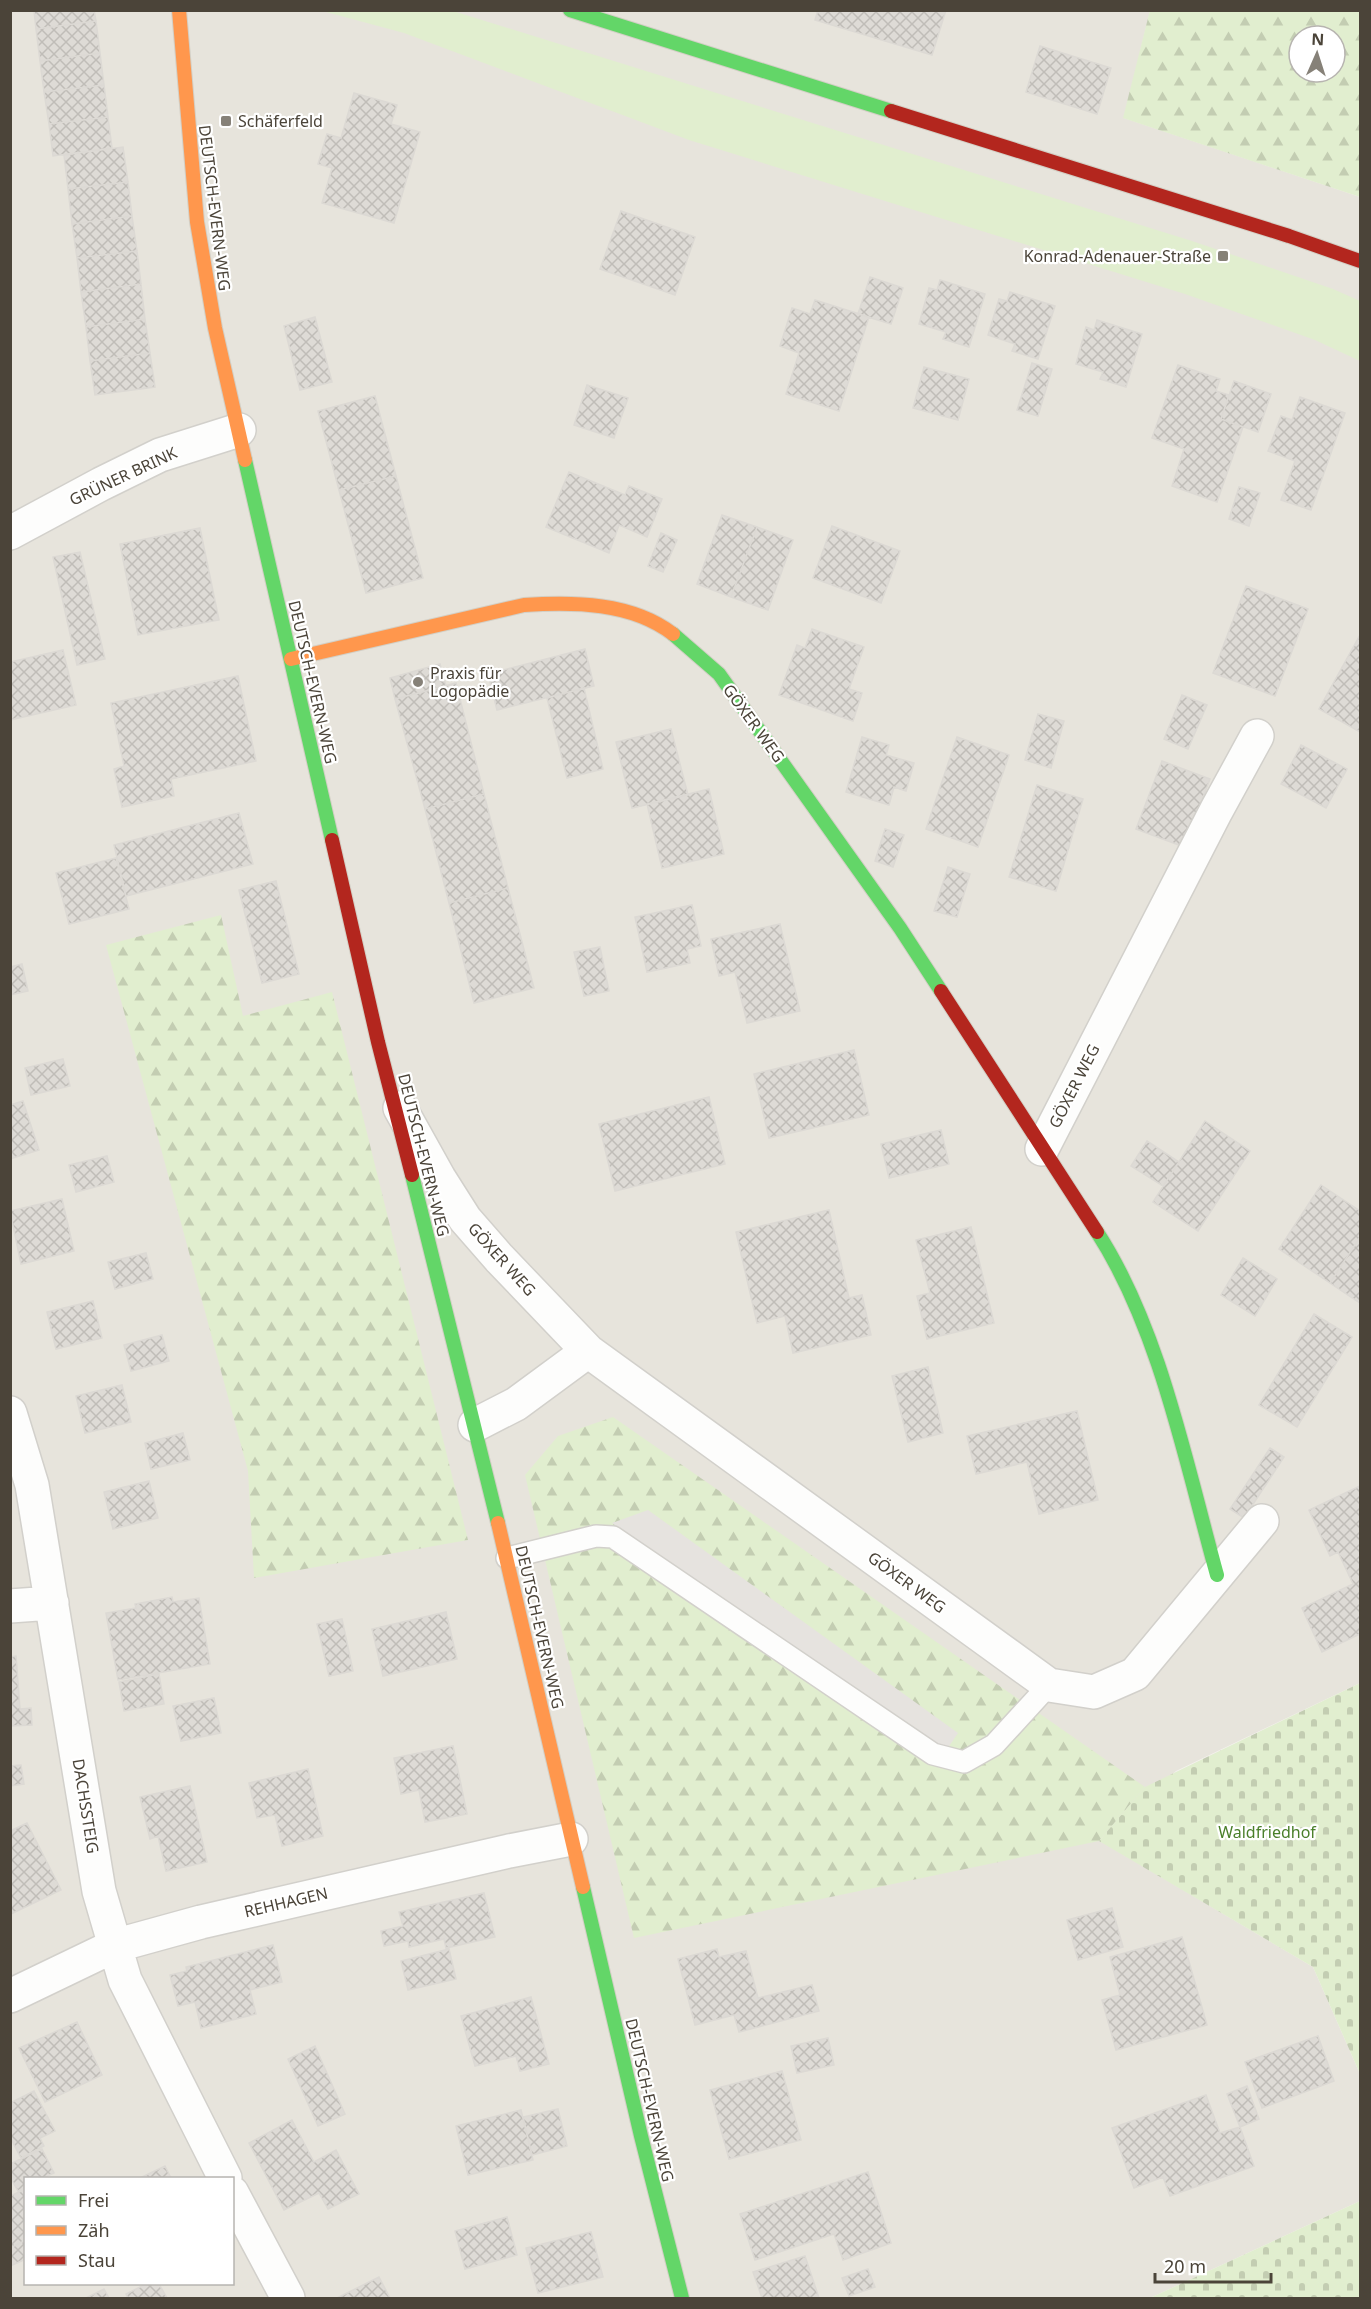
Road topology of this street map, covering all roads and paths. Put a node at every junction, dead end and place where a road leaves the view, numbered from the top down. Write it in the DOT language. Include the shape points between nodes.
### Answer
graph roads {
  1 [pos="179,10"];
  2 [pos="570,10"];
  3 [pos="1360,261"];
  4 [pos="239,430"];
  5 [pos="10,533"];
  6 [pos="291,659"];
  7 [pos="1257,736"];
  8 [pos="392,1095"];
  9 [pos="1042,1149"];
  10 [pos="588,1351"];
  11 [pos="10,1413"];
  12 [pos="475,1425"];
  13 [pos="1263,1521"];
  14 [pos="507,1558"];
  15 [pos="1217,1575"];
  16 [pos="52,1603"];
  17 [pos="10,1606"];
  18 [pos="1049,1685"];
  19 [pos="571,1839"];
  20 [pos="114,1946"];
  21 [pos="10,1996"];
  22 [pos="224,2177"];
  23 [pos="234,2197"];
  24 [pos="288,2298"];
  25 [pos="682,2298"];
  1 -- 4 [label="street, DEUTSCH-EVERN-WEG" via="197,222 215,328"];
  2 -- 3 [label="street"];
  4 -- 5 [label="street, GRÜNER BRINK" via="160,455"];
  4 -- 6 [label="street, DEUTSCH-EVERN-WEG"];
  6 -- 8 [label="street, DEUTSCH-EVERN-WEG"];
  6 -- 9 [label="street, GÖXER WEG" via="524,605 605,606 670,632 719,674 746,711 900,928"];
  7 -- 9 [label="street, GÖXER WEG"];
  8 -- 10 [label="street, GÖXER WEG" via="465,1219"];
  8 -- 12 [label="street, DEUTSCH-EVERN-WEG"];
  9 -- 15 [label="street, GÖXER WEG" via="1103,1241 1157,1358"];
  10 -- 12 [label="street" via="516,1404"];
  10 -- 18 [label="street, GÖXER WEG"];
  11 -- 16 [label="street, DACHSSTEIG" via="32,1485"];
  12 -- 14 [label="street, DEUTSCH-EVERN-WEG"];
  13 -- 15 [label="street, GÖXER WEG"];
  14 -- 18 [label="lane" via="596,1536 613,1537 933,1754 964,1762 994,1745"];
  14 -- 19 [label="street, DEUTSCH-EVERN-WEG"];
  15 -- 18 [label="street, GÖXER WEG" via="1135,1674 1094,1692"];
  16 -- 17 [label="street"];
  16 -- 20 [label="street, DACHSSTEIG" via="99,1891"];
  19 -- 20 [label="street, REHHAGEN" via="201,1922"];
  19 -- 25 [label="street, DEUTSCH-EVERN-WEG"];
  20 -- 21 [label="street, REHHAGEN"];
  20 -- 22 [label="street, DACHSSTEIG" via="125,1980"];
  23 -- 24 [label="street"];
}
